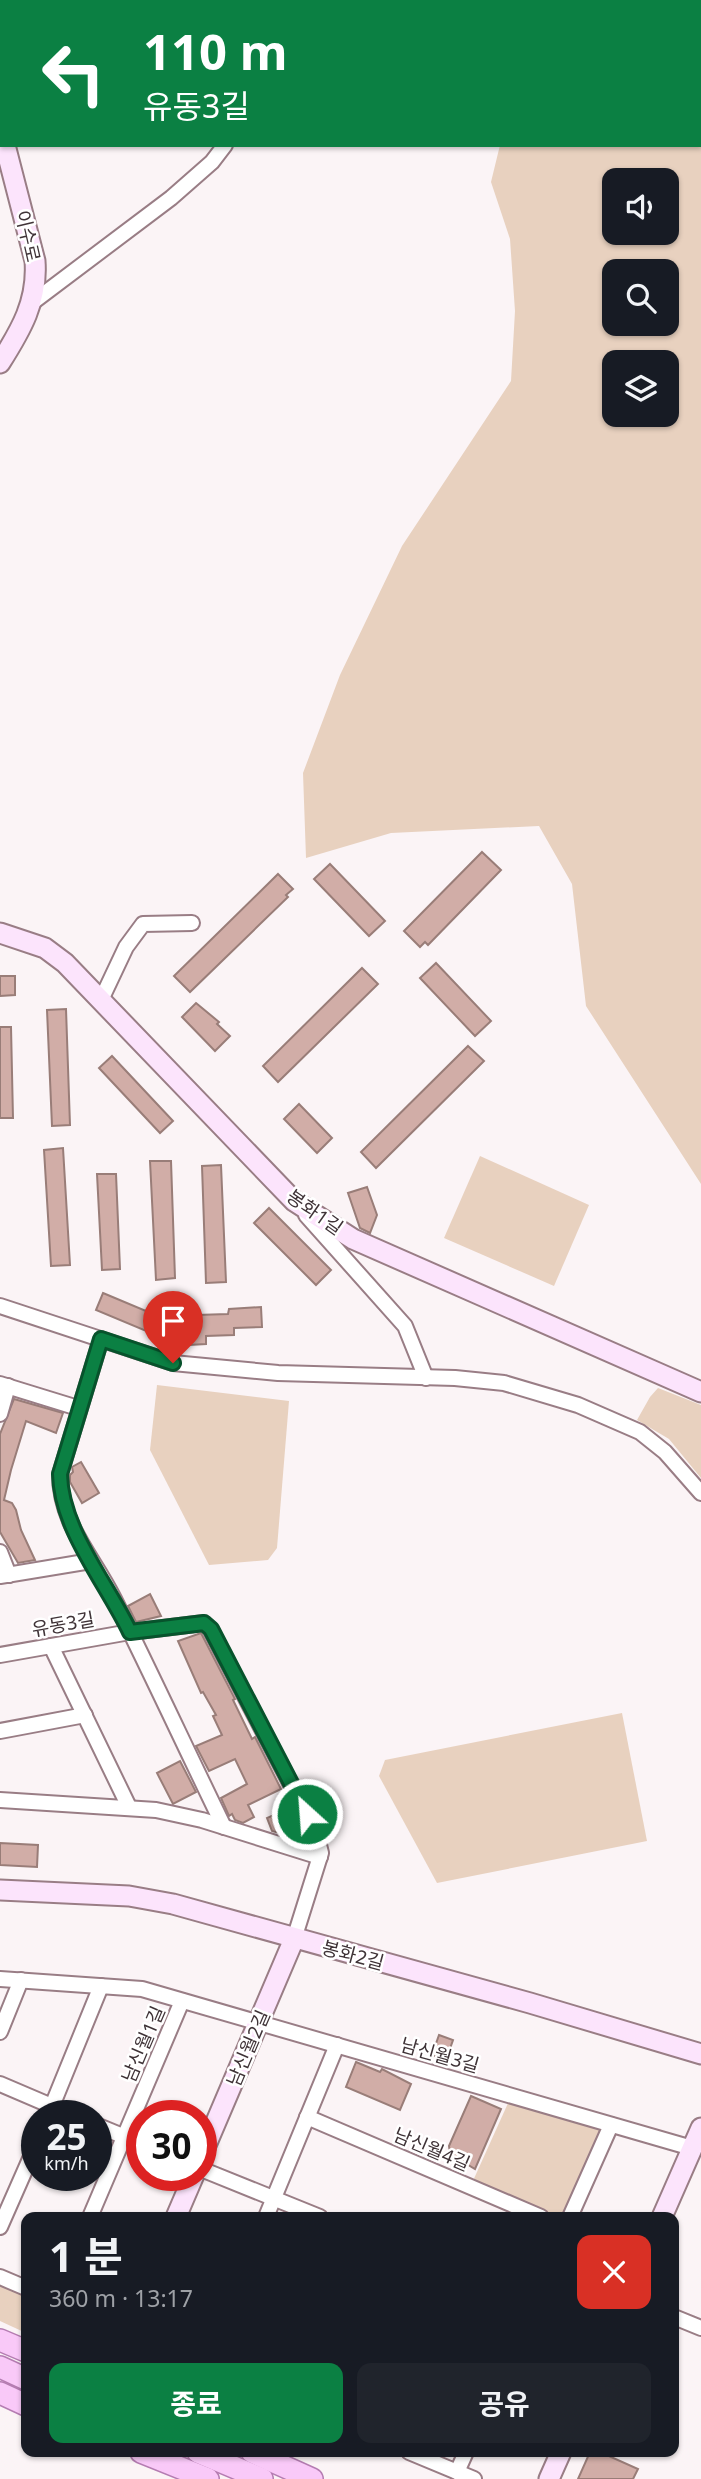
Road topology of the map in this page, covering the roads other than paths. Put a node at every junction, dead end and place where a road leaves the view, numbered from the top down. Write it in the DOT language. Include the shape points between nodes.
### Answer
graph roads {
  1 [pos="5,147"];
  2 [pos="223,147"];
  3 [pos="6,167"];
  4 [pos="33,302"];
  5 [pos="0,363"];
  6 [pos="192,923"];
  7 [pos="0,933"];
  8 [pos="101,1000"];
  9 [pos="294,1201"];
  10 [pos="0,1306"];
  11 [pos="101,1339"];
  12 [pos="426,1378"];
  13 [pos="4,1385"];
  14 [pos="701,1392"];
  15 [pos="78,1408"];
  16 [pos="0,1413"];
  17 [pos="701,1493"];
  18 [pos="0,1552"];
  19 [pos="91,1561"];
  20 [pos="5,1576"];
  21 [pos="130,1632"];
  22 [pos="51,1646"];
  23 [pos="0,1654"];
  24 [pos="85,1715"];
  25 [pos="0,1731"];
  26 [pos="0,1800"];
  27 [pos="129,1807"];
  28 [pos="224,1827"];
  29 [pos="320,1857"];
  30 [pos="0,1890"];
  31 [pos="294,1939"];
  32 [pos="0,1979"];
  33 [pos="21,1980"];
  34 [pos="101,1986"];
  35 [pos="182,2001"];
  36 [pos="259,2023"];
  37 [pos="0,2032"];
  38 [pos="337,2045"];
  39 [pos="701,2054"];
  40 [pos="0,2084"];
  41 [pos="30,2100"];
  42 [pos="55,2100"];
  43 [pos="307,2117"];
  44 [pos="217,2120"];
  45 [pos="611,2125"];
  46 [pos="701,2128"];
  47 [pos="112,2131"];
  48 [pos="124,2136"];
  49 [pos="692,2148"];
  50 [pos="217,2175"];
  51 [pos="21,2179"];
  52 [pos="187,2191"];
  53 [pos="274,2198"];
  54 [pos="92,2212"];
  55 [pos="178,2212"];
  56 [pos="268,2212"];
  57 [pos="308,2212"];
  58 [pos="529,2212"];
  59 [pos="572,2212"];
  60 [pos="664,2212"];
  61 [pos="0,2227"];
  62 [pos="0,2277"];
  63 [pos="21,2286"];
  64 [pos="679,2319"];
  65 [pos="701,2328"];
  66 [pos="0,2340"];
  67 [pos="21,2349"];
  68 [pos="0,2367"];
  69 [pos="21,2377"];
  70 [pos="0,2393"];
  71 [pos="21,2403"];
  72 [pos="153,2457"];
  73 [pos="210,2457"];
  74 [pos="263,2457"];
  75 [pos="421,2457"];
  76 [pos="464,2457"];
  77 [pos="559,2457"];
  78 [pos="457,2472"];
  79 [pos="208,2479"];
  80 [pos="262,2479"];
  81 [pos="312,2479"];
  82 [pos="474,2479"];
  83 [pos="549,2479"];
  1 -- 3 [label="street, 이수로"];
  2 -- 4 [label="street" via="171,198"];
  3 -- 4 [label="street, 이수로" via="35,261"];
  4 -- 5 [label="street, 이수로"];
  6 -- 8 [label="street" via="143,924 126,947"];
  7 -- 8 [label="street, 봉화1길" via="45,948"];
  8 -- 9 [label="street, 봉화1길"];
  9 -- 12 [label="street" via="405,1326"];
  9 -- 14 [label="street, 봉화1길" via="353,1239"];
  10 -- 11 [label="street"];
  11 -- 12 [label="street" via="173,1363 278,1373"];
  11 -- 15 [label="street"];
  12 -- 17 [label="street" via="504,1383 612,1419 654,1441"];
  13 -- 15 [label="street"];
  13 -- 16 [label="street"];
  15 -- 19 [label="street" via="60,1474 60,1495"];
  18 -- 20 [label="street"];
  19 -- 20 [label="street"];
  19 -- 21 [label="street"];
  21 -- 22 [label="street, 유동3길"];
  21 -- 28 [label="street"];
  21 -- 29 [label="street, 유동3길" via="204,1623 211,1629 310,1822"];
  22 -- 23 [label="street, 유동3길"];
  22 -- 24 [label="street"];
  24 -- 25 [label="street"];
  24 -- 27 [label="street"];
  26 -- 27 [label="street"];
  27 -- 28 [label="street"];
  28 -- 29 [label="street"];
  29 -- 31 [label="street"];
  30 -- 31 [label="street, 봉화2길" via="150,1899"];
  31 -- 36 [label="street, 남신월2길"];
  31 -- 39 [label="street, 봉화2길"];
  32 -- 33 [label="street, 남신월1길"];
  33 -- 34 [label="street, 남신월1길"];
  33 -- 37 [label="street"];
  34 -- 35 [label="street, 남신월1길" via="142,1989"];
  34 -- 42 [label="street"];
  35 -- 36 [label="street, 남신월1길"];
  35 -- 48 [label="street, 남신월1길"];
  36 -- 38 [label="street, 남신월3길"];
  36 -- 44 [label="street, 남신월2길"];
  38 -- 43 [label="street"];
  38 -- 45 [label="street, 남신월3길"];
  40 -- 41 [label="street"];
  43 -- 53 [label="street"];
  43 -- 58 [label="street, 남신월4길"];
  45 -- 49 [label="street, 남신월3길"];
  45 -- 59 [label="street"];
  46 -- 49 [label="street"];
  47 -- 48 [label="street"];
  48 -- 54 [label="street, 남신월1길"];
  49 -- 60 [label="street"];
  50 -- 53 [label="street"];
  51 -- 61 [label="street"];
  52 -- 55 [label="street"];
  53 -- 56 [label="street"];
  53 -- 57 [label="street"];
  62 -- 63 [label="street"];
  64 -- 65 [label="street"];
  66 -- 67 [label="main road"];
  68 -- 69 [label="main road"];
  70 -- 71 [label="main road"];
  72 -- 79 [label="main road"];
  73 -- 80 [label="main road"];
  74 -- 81 [label="main road"];
  75 -- 78 [label="street"];
  76 -- 78 [label="street"];
  77 -- 83 [label="street"];
  78 -- 82 [label="street"];
}
